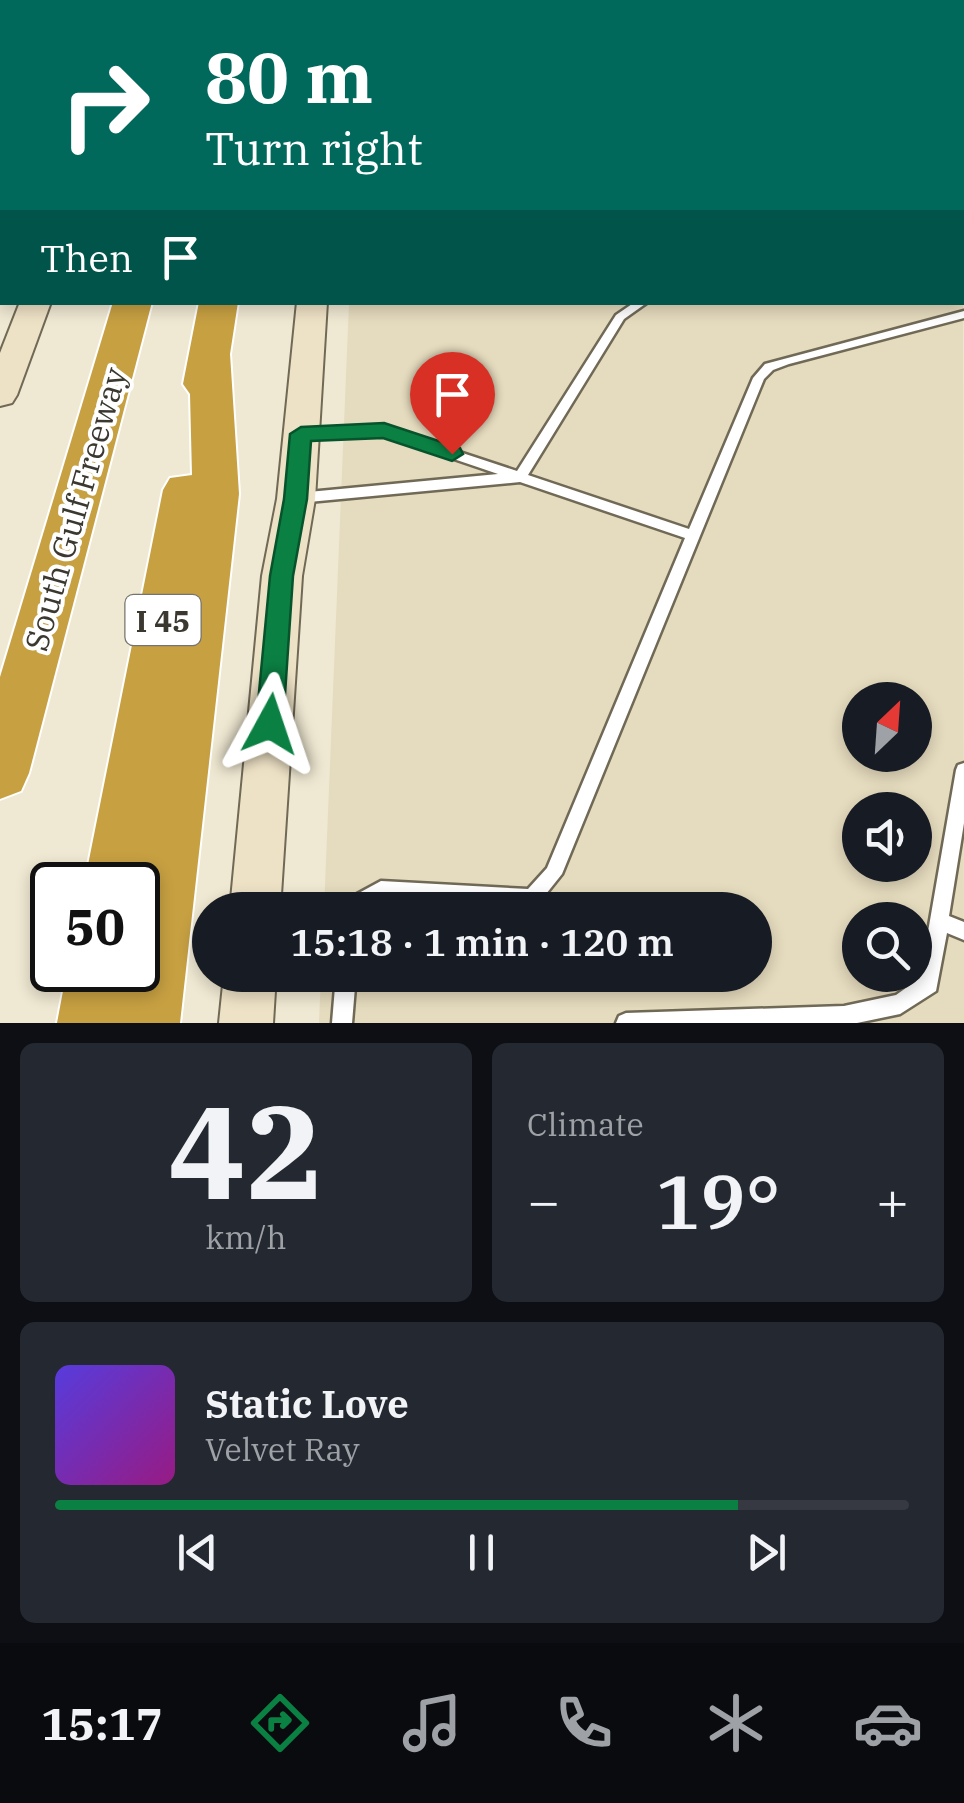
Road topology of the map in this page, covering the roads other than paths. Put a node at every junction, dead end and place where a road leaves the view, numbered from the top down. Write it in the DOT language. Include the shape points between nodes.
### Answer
graph roads {
  1 [pos="35,305"];
  2 [pos="132,305"];
  3 [pos="218,305"];
  4 [pos="312,305"];
  5 [pos="638,305"];
  6 [pos="964,314"];
  7 [pos="210,356"];
  8 [pos="0,395"];
  9 [pos="301,434"];
  10 [pos="520,477"];
  11 [pos="296,499"];
  12 [pos="692,535"];
  13 [pos="964,770"];
  14 [pos="0,772"];
  15 [pos="120,862"];
  16 [pos="256,892"];
  17 [pos="377,892"];
  18 [pos="419,892"];
  19 [pos="537,892"];
  20 [pos="939,921"];
  21 [pos="964,931"];
  22 [pos="96,992"];
  23 [pos="249,992"];
  24 [pos="345,992"];
  25 [pos="91,1023"];
  26 [pos="146,1023"];
  27 [pos="246,1023"];
  28 [pos="342,1023"];
  29 [pos="626,1023"];
  1 -- 8 [label="main road"];
  2 -- 14 [label="highway, South Gulf Freeway"];
  3 -- 7 [label="highway, I 45"];
  4 -- 9 [label="main road"];
  5 -- 10 [label="lane" via="620,317"];
  6 -- 12 [label="lane" via="769,368"];
  7 -- 15 [label="highway, I 45"];
  7 -- 26 [label="highway" via="216,494"];
  9 -- 10 [label="lane" via="384,430"];
  9 -- 11 [label="main road"];
  10 -- 11 [label="lane"];
  10 -- 12 [label="lane"];
  11 -- 16 [label="main road" via="282,576"];
  12 -- 19 [label="lane" via="552,874"];
  13 -- 20 [label="lane"];
  17 -- 18 [label="lane"];
  20 -- 21 [label="lane"];
  20 -- 29 [label="lane" via="929,984 900,1004 844,1016"];
  22 -- 25 [label="highway"];
  23 -- 27 [label="main road"];
  24 -- 28 [label="lane"];
}
